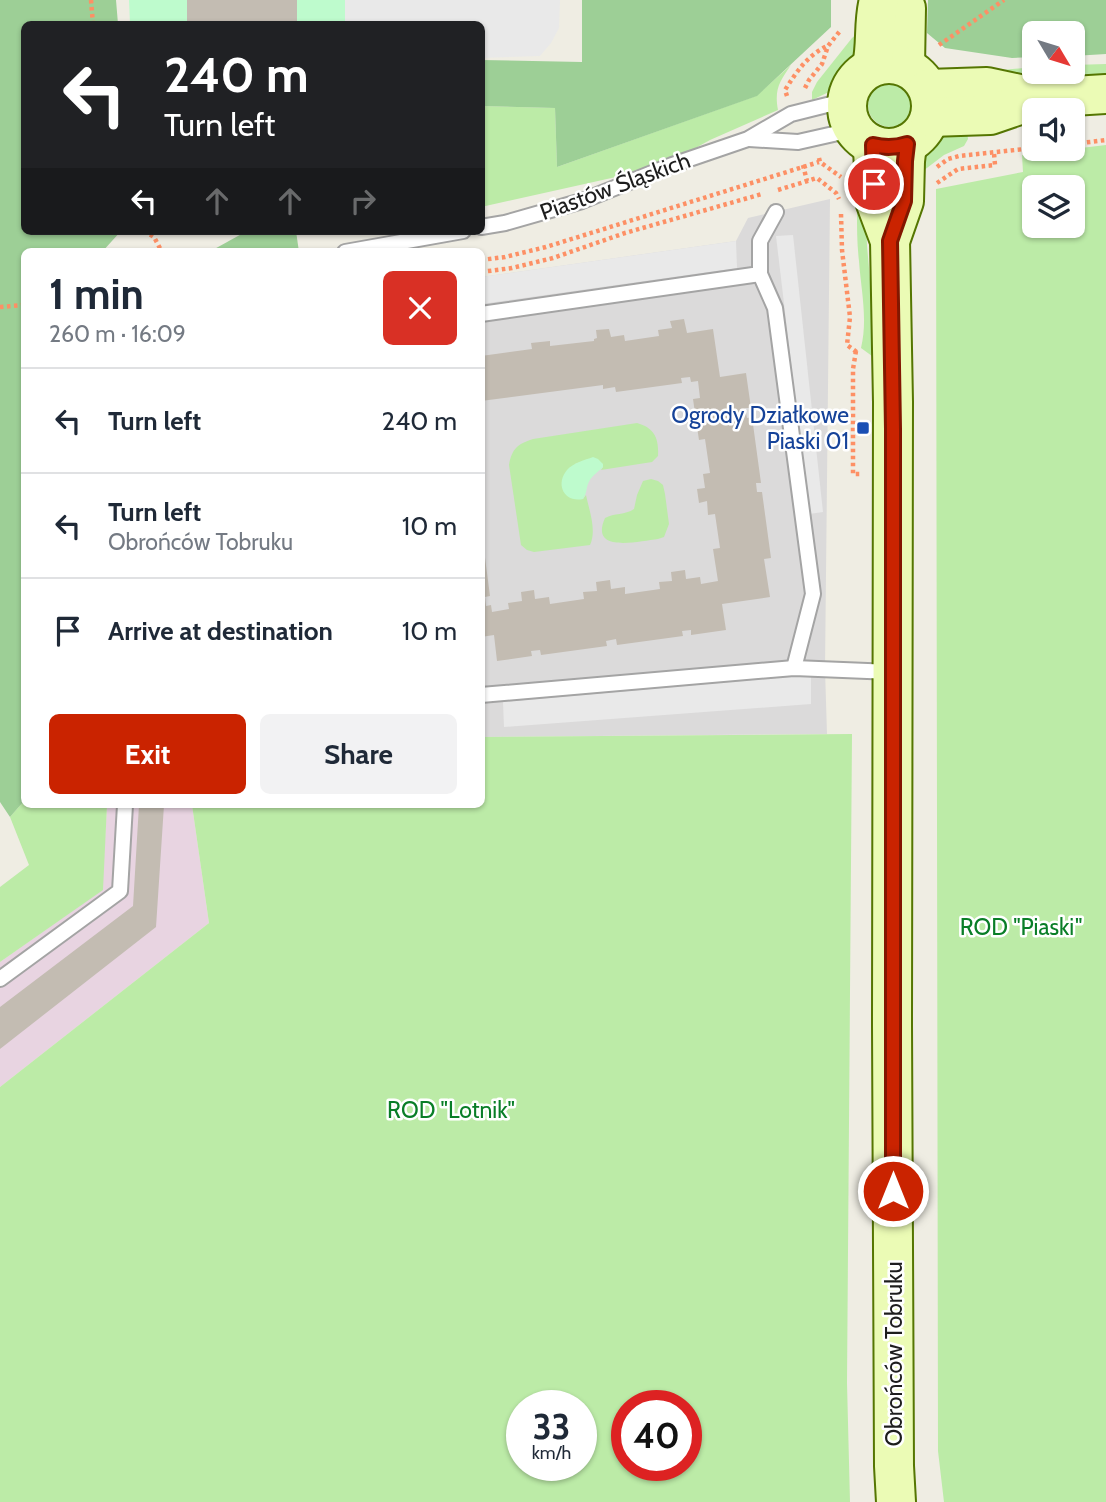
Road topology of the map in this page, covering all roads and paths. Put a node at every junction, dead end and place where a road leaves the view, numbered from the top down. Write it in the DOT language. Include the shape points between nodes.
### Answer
graph roads {
  1 [pos="91,0"];
  2 [pos="879,0"];
  3 [pos="902,0"];
  4 [pos="1004,0"];
  5 [pos="93,21"];
  6 [pos="944,51"];
  7 [pos="785,90"];
  8 [pos="1106,94"];
  9 [pos="804,97"];
  10 [pos="894,114"];
  11 [pos="748,139"];
  12 [pos="1106,140"];
  13 [pos="993,141"];
  14 [pos="1085,143"];
  15 [pos="1022,149"];
  16 [pos="994,152"];
  17 [pos="851,184"];
  18 [pos="931,188"];
  19 [pos="841,202"];
  20 [pos="776,212"];
  21 [pos="485,227"];
  22 [pos="441,235"];
  23 [pos="367,248"];
  24 [pos="485,260"];
  25 [pos="485,271"];
  26 [pos="760,274"];
  27 [pos="21,305"];
  28 [pos="0,307"];
  29 [pos="485,313"];
  30 [pos="859,338"];
  31 [pos="853,474"];
  32 [pos="794,668"];
  33 [pos="893,672"];
  34 [pos="485,695"];
  35 [pos="125,808"];
  36 [pos="0,979"];
  37 [pos="896,1502"];
  1 -- 5 [label="path"];
  2 -- 10 [label="street, Obrońców Tobruku" via="875,51"];
  3 -- 10 [label="street, Obrońców Tobruku" via="905,8"];
  4 -- 6 [label="path" via="938,43"];
  7 -- 9 [label="path" via="812,54 828,46"];
  8 -- 10 [label="street, Piastów Śląskich" via="1040,98 987,87"];
  10 -- 11 [label="lane, Piastów Śląskich" via="797,142"];
  10 -- 11 [label="lane, Piastów Śląskich" via="791,114"];
  10 -- 16 [label="path" via="953,157"];
  10 -- 33 [label="street, Obrońców Tobruku" via="875,201 890,241"];
  11 -- 21 [label="lane, Piastów Śląskich" via="582,201"];
  12 -- 14 [label="path"];
  13 -- 16 [label="path"];
  15 -- 16 [label="path"];
  16 -- 18 [label="path" via="995,165 958,169"];
  17 -- 24 [label="path" via="820,162 546,247"];
  19 -- 25 [label="path" via="817,178 553,258"];
  20 -- 26 [label="lane" via="760,241"];
  22 -- 23 [label="lane"];
  26 -- 29 [label="lane"];
  26 -- 32 [label="lane" via="775,308 813,594"];
  27 -- 28 [label="path"];
  30 -- 31 [label="path" via="853,369"];
  32 -- 33 [label="lane"];
  32 -- 34 [label="lane"];
  33 -- 37 [label="street, Obrońców Tobruku"];
  35 -- 36 [label="lane" via="120,891"];
}
